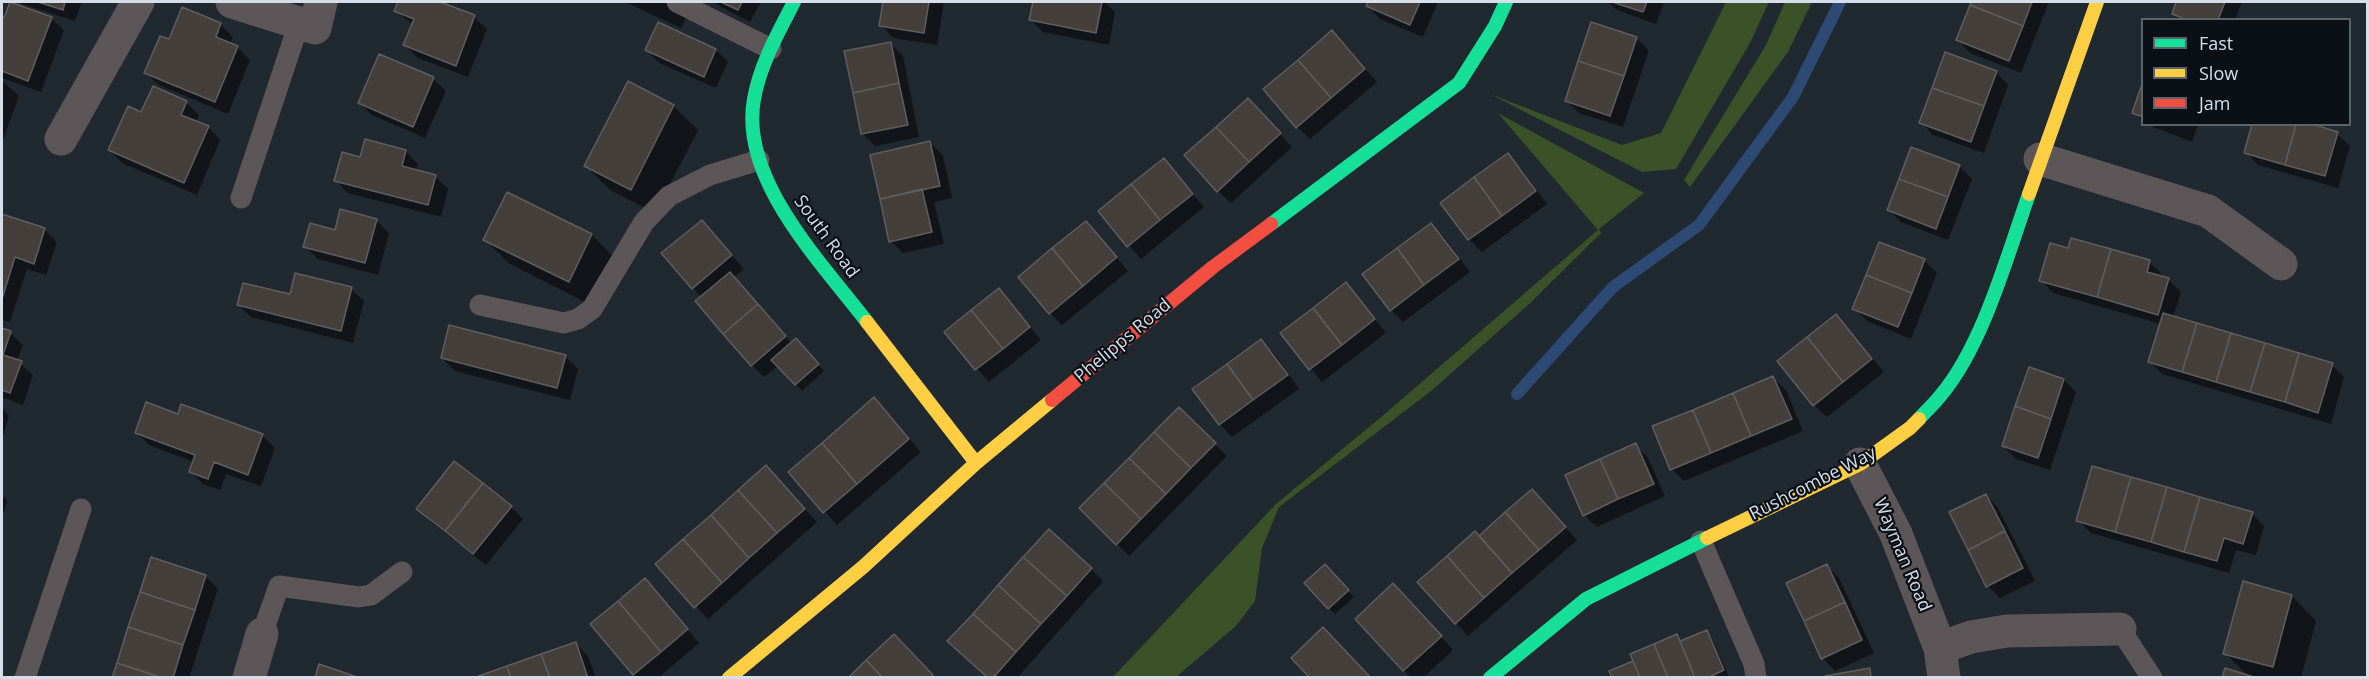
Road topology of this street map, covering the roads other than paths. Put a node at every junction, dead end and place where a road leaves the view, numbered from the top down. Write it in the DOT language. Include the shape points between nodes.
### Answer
graph roads {
  1 [pos="138,2"];
  2 [pos="232,2"];
  3 [pos="677,2"];
  4 [pos="794,2"];
  5 [pos="1506,2"];
  6 [pos="2097,2"];
  7 [pos="312,18"];
  8 [pos="771,49"];
  9 [pos="61,139"];
  10 [pos="2040,159"];
  11 [pos="759,160"];
  12 [pos="241,198"];
  13 [pos="2281,264"];
  14 [pos="480,305"];
  15 [pos="976,464"];
  16 [pos="1860,464"];
  17 [pos="81,509"];
  18 [pos="1701,541"];
  19 [pos="402,572"];
  20 [pos="2120,629"];
  21 [pos="262,634"];
  22 [pos="1942,663"];
  23 [pos="25,678"];
  24 [pos="249,678"];
  25 [pos="729,678"];
  26 [pos="1490,678"];
  27 [pos="1756,678"];
  28 [pos="2152,678"];
  1 -- 9 [label="street"];
  2 -- 7 [label="street"];
  3 -- 8 [label="lane"];
  4 -- 8 [label="street, South Road"];
  5 -- 15 [label="street, Phelipps Road" via="1459,83 1213,267"];
  6 -- 10 [label="street, Rushcombe Way"];
  7 -- 12 [label="lane"];
  8 -- 11 [label="street, South Road" via="752,114"];
  10 -- 13 [label="street" via="2208,211"];
  10 -- 16 [label="street, Rushcombe Way" via="1990,304 1968,352 1942,394 1910,428"];
  11 -- 14 [label="lane" via="710,175 669,196 644,222 592,309 578,319 564,323"];
  11 -- 15 [label="street, South Road" via="785,214"];
  15 -- 25 [label="street, Phelipps Road" via="863,567"];
  16 -- 18 [label="street, Rushcombe Way"];
  16 -- 22 [label="street, Wayman Road" via="1896,534"];
  17 -- 23 [label="lane"];
  18 -- 26 [label="street, Rushcombe Way" via="1586,599"];
  18 -- 27 [label="lane" via="1754,664"];
  19 -- 21 [label="lane" via="371,595 359,597 279,586"];
  20 -- 22 [label="street, Wayman Road" via="2007,631 1971,637"];
  20 -- 28 [label="lane"];
  21 -- 24 [label="street"];
}
